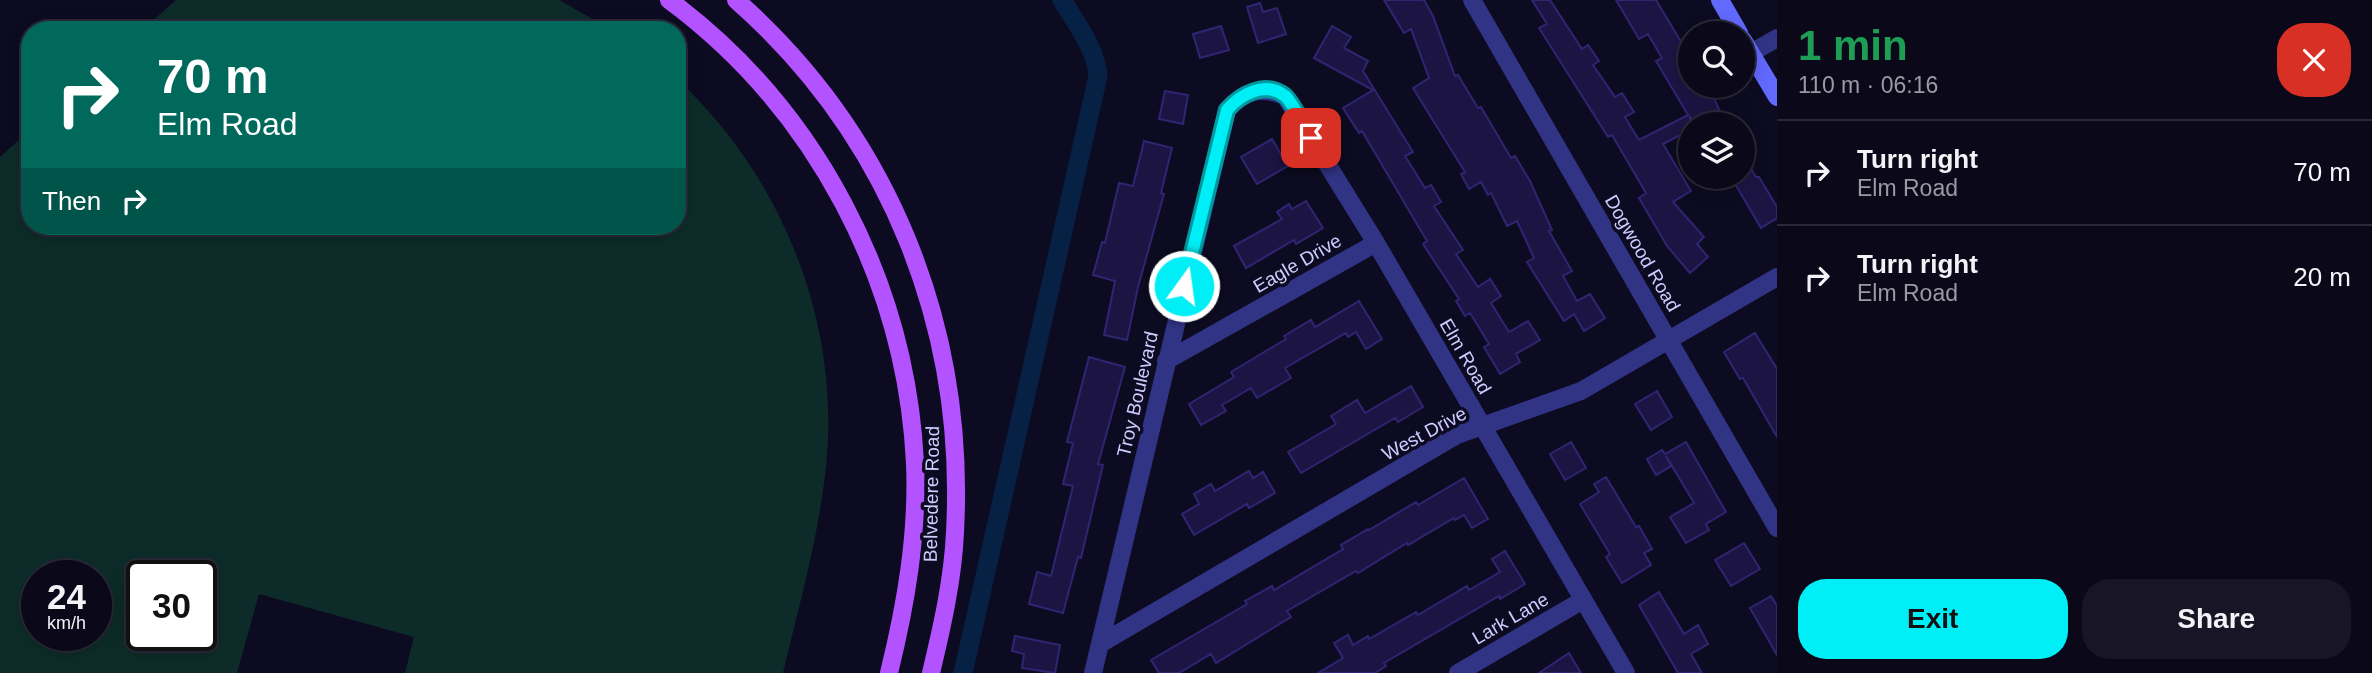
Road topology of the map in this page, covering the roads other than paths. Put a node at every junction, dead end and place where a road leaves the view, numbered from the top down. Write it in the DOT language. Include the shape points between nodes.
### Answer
graph roads {
  1 [pos="669,0"];
  2 [pos="736,0"];
  3 [pos="1472,0"];
  4 [pos="1720,0"];
  5 [pos="1732,21"];
  6 [pos="1777,37"];
  7 [pos="1755,44"];
  8 [pos="1755,60"];
  9 [pos="1247,93"];
  10 [pos="1777,97"];
  11 [pos="1376,243"];
  12 [pos="1777,277"];
  13 [pos="1669,340"];
  14 [pos="1166,361"];
  15 [pos="1482,425"];
  16 [pos="1777,527"];
  17 [pos="1583,600"];
  18 [pos="1100,644"];
  19 [pos="889,673"];
  20 [pos="931,673"];
  21 [pos="1093,673"];
  22 [pos="1458,673"];
  23 [pos="1626,673"];
  1 -- 19 [label="main road, Belvedere Road" via="743,64 801,134 852,218 888,307 909,400 915,464 908,585"];
  2 -- 20 [label="main road, Belvedere Road" via="796,60 852,134 900,220 932,309 952,403 957,467 953,564"];
  3 -- 13 [label="street, Dogwood Road"];
  4 -- 5 [label="street"];
  6 -- 7 [label="street"];
  8 -- 10 [label="street"];
  9 -- 11 [label="street, Elm Road" via="1273,91 1285,96"];
  9 -- 14 [label="street, Troy Boulevard" via="1227,110"];
  11 -- 14 [label="street, Eagle Drive"];
  11 -- 15 [label="street, Elm Road"];
  12 -- 13 [label="street, West Drive"];
  13 -- 15 [label="street, West Drive" via="1581,391"];
  13 -- 16 [label="street, Dogwood Road"];
  14 -- 18 [label="street, Troy Boulevard"];
  15 -- 17 [label="street, Elm Road"];
  15 -- 18 [label="street, West Drive" via="1457,435"];
  17 -- 22 [label="street, Lark Lane"];
  17 -- 23 [label="street, Elm Road"];
  18 -- 21 [label="street, Troy Boulevard"];
}
